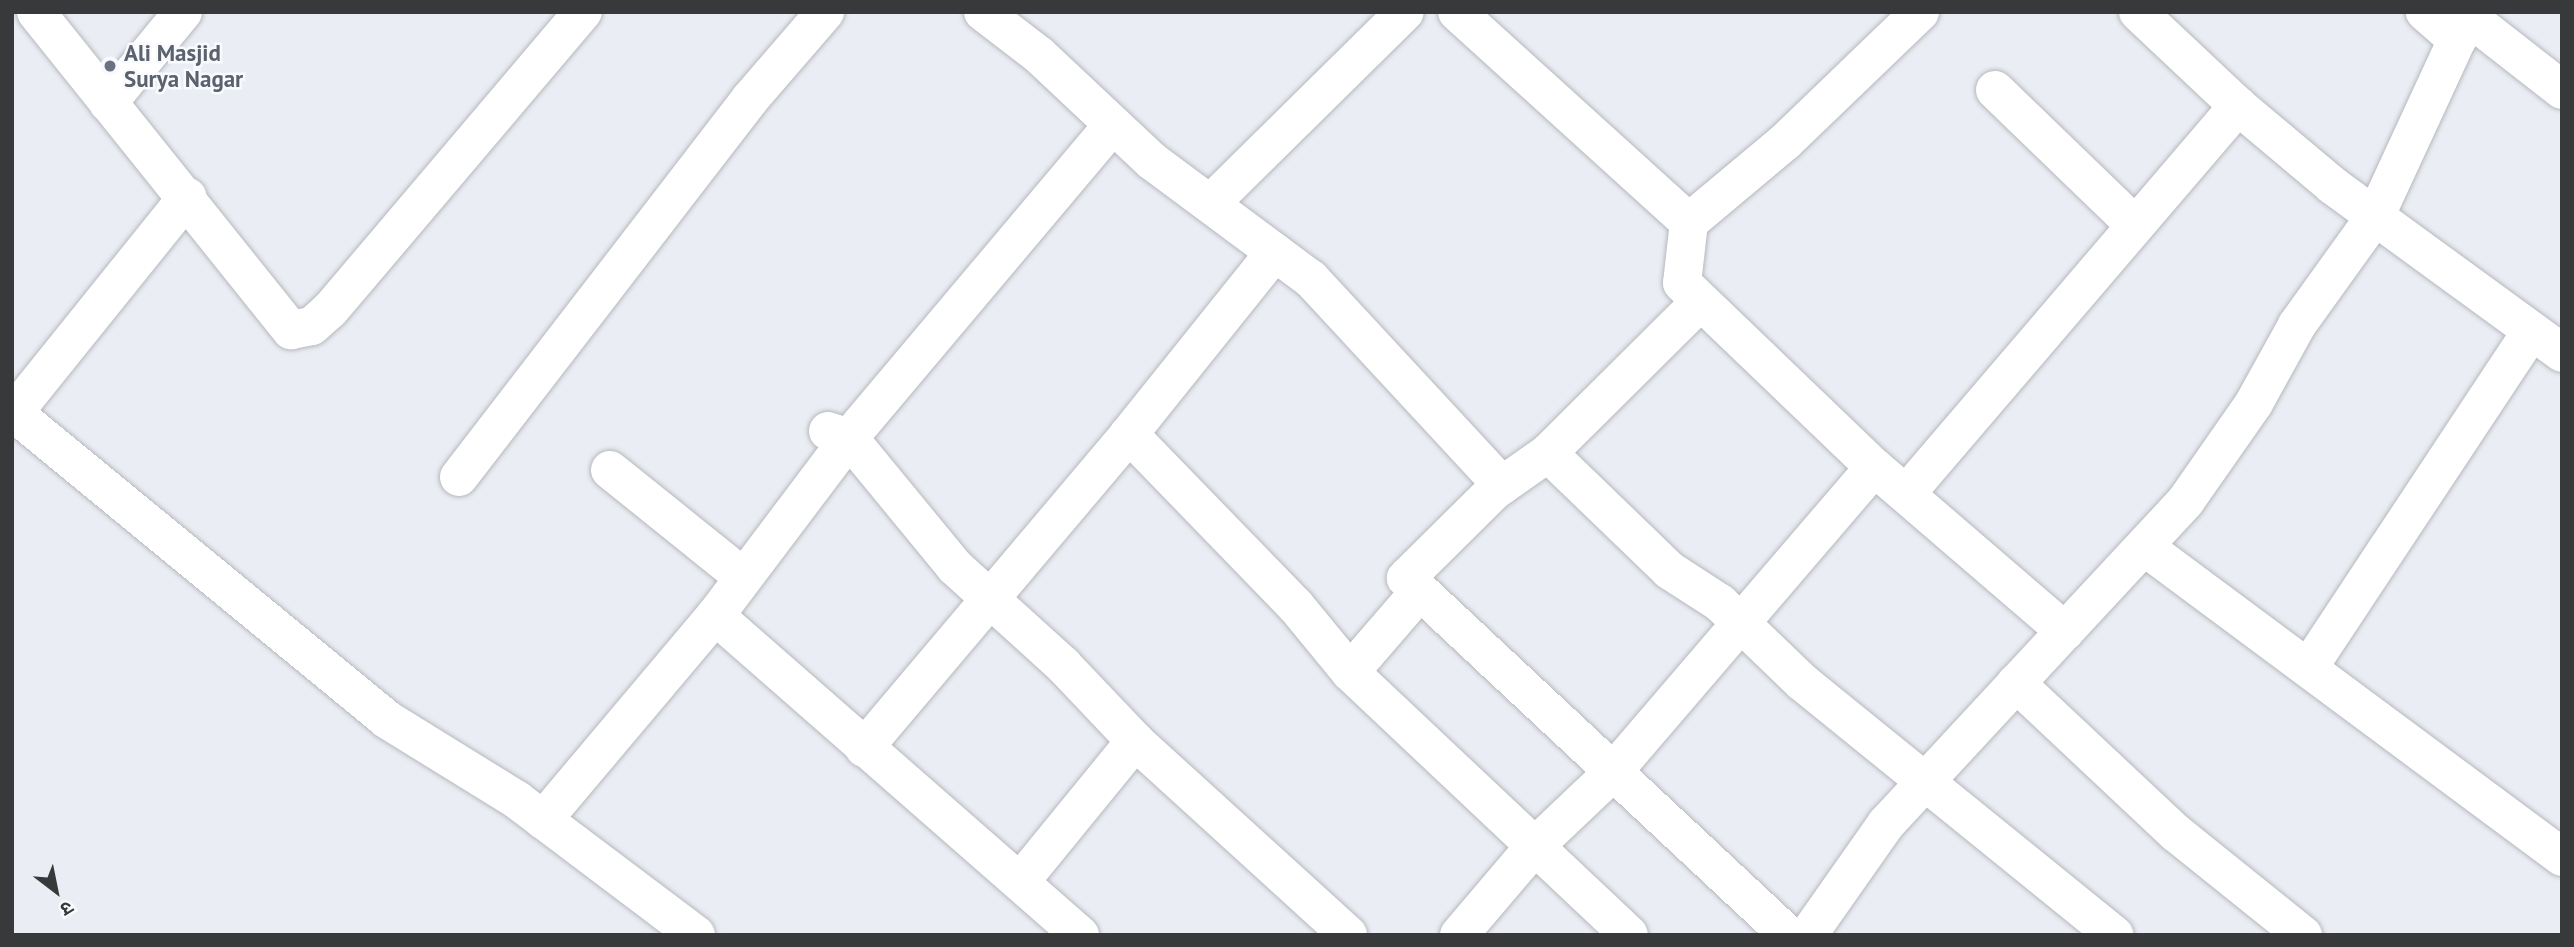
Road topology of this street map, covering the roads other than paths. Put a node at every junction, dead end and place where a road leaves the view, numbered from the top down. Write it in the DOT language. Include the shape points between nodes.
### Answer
graph roads {
  1 [pos="36,12"];
  2 [pos="183,12"];
  3 [pos="583,12"];
  4 [pos="825,12"];
  5 [pos="982,12"];
  6 [pos="1405,12"];
  7 [pos="1920,12"];
  8 [pos="2138,12"];
  9 [pos="2425,12"];
  10 [pos="1459,13"];
  11 [pos="2457,40"];
  12 [pos="2556,73"];
  13 [pos="1995,90"];
  14 [pos="108,103"];
  15 [pos="2238,106"];
  16 [pos="1113,125"];
  17 [pos="187,197"];
  18 [pos="1211,203"];
  19 [pos="2376,215"];
  20 [pos="1689,222"];
  21 [pos="2136,225"];
  22 [pos="1275,252"];
  23 [pos="1700,302"];
  24 [pos="2532,331"];
  25 [pos="2562,353"];
  26 [pos="13,414"];
  27 [pos="838,434"];
  28 [pos="1129,434"];
  29 [pos="1548,453"];
  30 [pos="1874,467"];
  31 [pos="610,470"];
  32 [pos="458,477"];
  33 [pos="1502,485"];
  34 [pos="1906,494"];
  35 [pos="2147,548"];
  36 [pos="743,577"];
  37 [pos="1420,591"];
  38 [pos="990,599"];
  39 [pos="715,616"];
  40 [pos="1742,624"];
  41 [pos="2065,631"];
  42 [pos="2309,667"];
  43 [pos="1350,672"];
  44 [pos="2016,683"];
  45 [pos="1135,741"];
  46 [pos="864,748"];
  47 [pos="1613,772"];
  48 [pos="1925,782"];
  49 [pos="543,820"];
  50 [pos="1534,847"];
  51 [pos="2562,857"];
  52 [pos="1020,881"];
  53 [pos="1079,933"];
  54 [pos="696,935"];
  55 [pos="1348,935"];
  56 [pos="1459,935"];
  57 [pos="1629,935"];
  58 [pos="1788,935"];
  59 [pos="1808,935"];
  60 [pos="2114,935"];
  61 [pos="2303,935"];
  1 -- 14 [label="street"];
  2 -- 14 [label="street"];
  3 -- 17 [label="street" via="312,326 291,330"];
  4 -- 32 [label="street" via="750,99"];
  5 -- 16 [label="street" via="1039,55"];
  6 -- 18 [label="street"];
  7 -- 20 [label="street" via="1786,141"];
  8 -- 15 [label="street"];
  9 -- 11 [label="street"];
  10 -- 20 [label="street"];
  11 -- 12 [label="street" via="2470,18"];
  11 -- 19 [label="street"];
  13 -- 21 [label="street"];
  14 -- 17 [label="street"];
  15 -- 19 [label="street"];
  15 -- 21 [label="street"];
  16 -- 18 [label="street" via="1152,162"];
  16 -- 27 [label="street"];
  17 -- 26 [label="street"];
  18 -- 22 [label="street"];
  19 -- 24 [label="street"];
  19 -- 35 [label="street" via="2297,325 2254,403"];
  20 -- 23 [label="street" via="1682,283"];
  21 -- 34 [label="street"];
  22 -- 28 [label="street"];
  22 -- 33 [label="street" via="1311,279"];
  23 -- 29 [label="street"];
  23 -- 30 [label="street"];
  24 -- 25 [label="street"];
  24 -- 42 [label="street"];
  26 -- 49 [label="street" via="386,719"];
  27 -- 36 [label="street"];
  27 -- 38 [label="street" via="955,567"];
  28 -- 38 [label="street"];
  28 -- 43 [label="street" via="1295,605"];
  29 -- 33 [label="street"];
  29 -- 40 [label="street" via="1669,570 1720,603"];
  30 -- 34 [label="street"];
  30 -- 40 [label="street"];
  31 -- 36 [label="street"];
  33 -- 37 [label="street" via="1406,578"];
  34 -- 41 [label="street"];
  35 -- 41 [label="street"];
  35 -- 42 [label="street"];
  36 -- 39 [label="street"];
  37 -- 43 [label="street"];
  37 -- 47 [label="street"];
  38 -- 45 [label="street" via="1063,665"];
  38 -- 46 [label="street"];
  39 -- 46 [label="street"];
  39 -- 49 [label="street"];
  40 -- 47 [label="street"];
  40 -- 48 [label="street" via="1802,682"];
  41 -- 44 [label="street"];
  42 -- 51 [label="street"];
  43 -- 50 [label="street"];
  44 -- 48 [label="street"];
  44 -- 61 [label="street" via="2176,833"];
  45 -- 52 [label="street"];
  45 -- 55 [label="street"];
  46 -- 52 [label="street"];
  47 -- 50 [label="street"];
  47 -- 58 [label="street"];
  48 -- 59 [label="street" via="1886,824"];
  48 -- 60 [label="street"];
  49 -- 54 [label="street"];
  50 -- 56 [label="street"];
  50 -- 57 [label="street"];
  52 -- 53 [label="street"];
}
